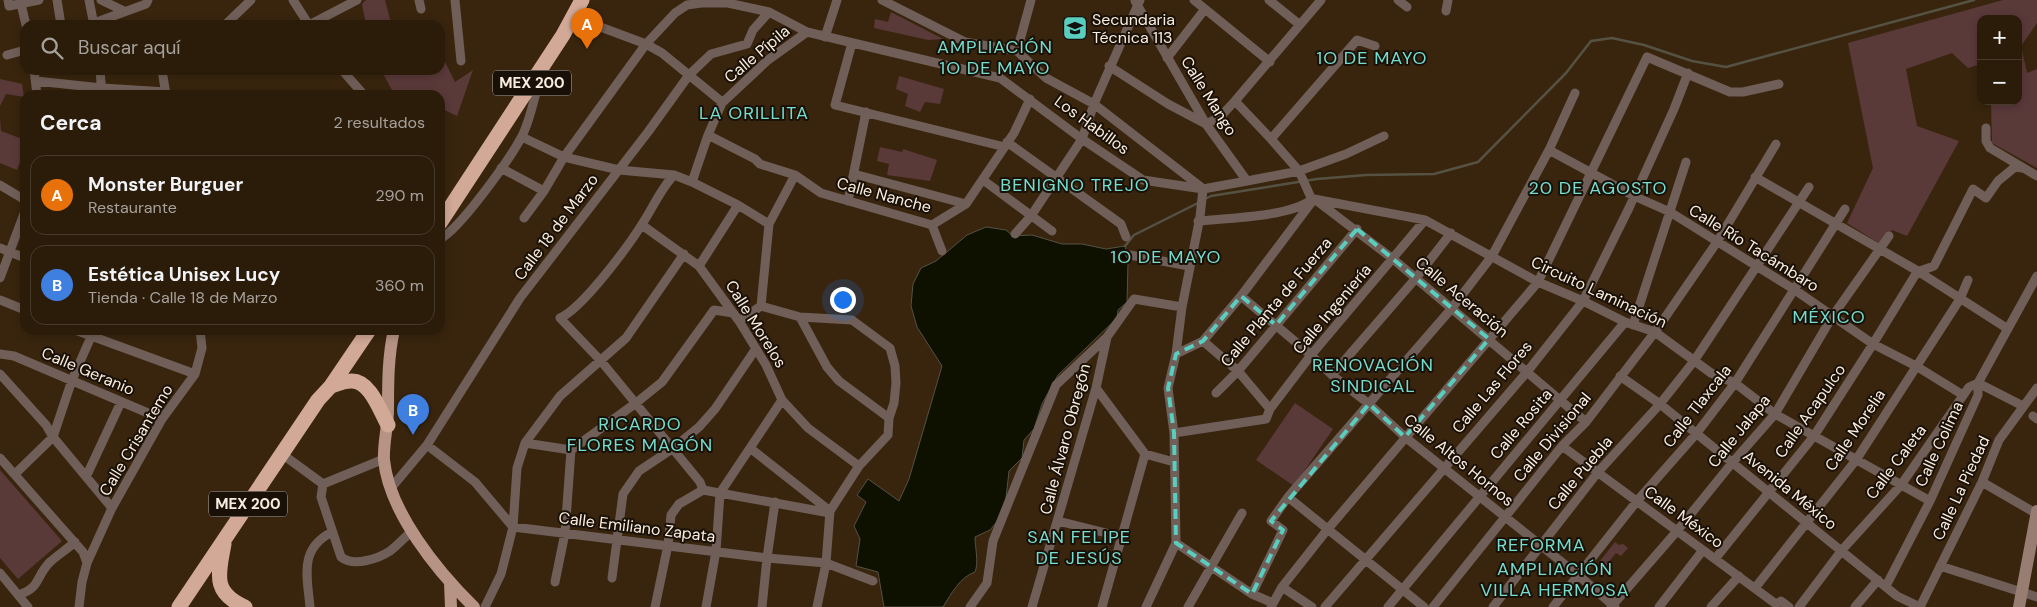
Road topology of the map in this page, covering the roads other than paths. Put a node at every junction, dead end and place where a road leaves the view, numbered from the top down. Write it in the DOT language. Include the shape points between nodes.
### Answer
graph roads {
  1 [pos="8,0"];
  2 [pos="38,0"];
  3 [pos="57,0"];
  4 [pos="89,0"];
  5 [pos="148,0"];
  6 [pos="251,0"];
  7 [pos="293,0"];
  8 [pos="356,0"];
  9 [pos="456,0"];
  10 [pos="582,0"];
  11 [pos="592,0"];
  12 [pos="837,0"];
  13 [pos="882,0"];
  14 [pos="1031,0"];
  15 [pos="1194,0"];
  16 [pos="1269,0"];
  17 [pos="1321,0"];
  18 [pos="1398,0"];
  19 [pos="1448,0"];
  20 [pos="105,1"];
  21 [pos="1137,2"];
  22 [pos="21,4"];
  23 [pos="1406,7"];
  24 [pos="1205,9"];
  25 [pos="124,11"];
  26 [pos="1446,11"];
  27 [pos="769,12"];
  28 [pos="576,17"];
  29 [pos="25,20"];
  30 [pos="60,20"];
  31 [pos="93,20"];
  32 [pos="103,20"];
  33 [pos="229,20"];
  34 [pos="306,20"];
  35 [pos="318,20"];
  36 [pos="1300,25"];
  37 [pos="807,32"];
  38 [pos="825,37"];
  39 [pos="852,43"];
  40 [pos="646,44"];
  41 [pos="1375,46"];
  42 [pos="20,51"];
  43 [pos="1016,51"];
  44 [pos="7,55"];
  45 [pos="1167,58"];
  46 [pos="461,62"];
  47 [pos="1270,62"];
  48 [pos="544,66"];
  49 [pos="1109,66"];
  50 [pos="1688,73"];
  51 [pos="35,75"];
  52 [pos="100,75"];
  53 [pos="163,75"];
  54 [pos="346,75"];
  55 [pos="689,75"];
  56 [pos="36,81"];
  57 [pos="1779,84"];
  58 [pos="37,90"];
  59 [pos="90,90"];
  60 [pos="102,90"];
  61 [pos="165,90"];
  62 [pos="360,90"];
  63 [pos="1575,93"];
  64 [pos="1030,99"];
  65 [pos="1235,101"];
  66 [pos="722,102"];
  67 [pos="1094,104"];
  68 [pos="866,112"];
  69 [pos="1206,124"];
  70 [pos="1986,128"];
  71 [pos="708,135"];
  72 [pos="1384,136"];
  73 [pos="522,137"];
  74 [pos="1082,139"];
  75 [pos="1271,139"];
  76 [pos="1776,144"];
  77 [pos="1006,145"];
  78 [pos="1549,150"];
  79 [pos="564,157"];
  80 [pos="1686,162"];
  81 [pos="501,168"];
  82 [pos="2022,168"];
  83 [pos="618,170"];
  84 [pos="1590,171"];
  85 [pos="854,174"];
  86 [pos="674,175"];
  87 [pos="795,175"];
  88 [pos="1300,175"];
  89 [pos="2037,176"];
  90 [pos="1057,177"];
  91 [pos="1755,178"];
  92 [pos="983,180"];
  93 [pos="1247,181"];
  94 [pos="692,182"];
  95 [pos="0,184"];
  96 [pos="1809,187"];
  97 [pos="544,191"];
  98 [pos="1203,191"];
  99 [pos="1634,196"];
  100 [pos="20,197"];
  101 [pos="1313,199"];
  102 [pos="848,201"];
  103 [pos="1799,202"];
  104 [pos="966,204"];
  105 [pos="738,205"];
  106 [pos="1845,209"];
  107 [pos="1670,212"];
  108 [pos="445,215"];
  109 [pos="1031,216"];
  110 [pos="524,218"];
  111 [pos="1199,219"];
  112 [pos="1425,220"];
  113 [pos="769,224"];
  114 [pos="1837,224"];
  115 [pos="642,225"];
  116 [pos="932,225"];
  117 [pos="20,226"];
  118 [pos="1357,229"];
  119 [pos="1052,231"];
  120 [pos="1451,233"];
  121 [pos="1015,234"];
  122 [pos="445,236"];
  123 [pos="1889,236"];
  124 [pos="1126,237"];
  125 [pos="1717,242"];
  126 [pos="0,248"];
  127 [pos="1880,250"];
  128 [pos="942,251"];
  129 [pos="11,252"];
  130 [pos="684,254"];
  131 [pos="1130,255"];
  132 [pos="20,256"];
  133 [pos="1492,256"];
  134 [pos="1393,259"];
  135 [pos="699,266"];
  136 [pos="1189,266"];
  137 [pos="1757,266"];
  138 [pos="1917,272"];
  139 [pos="2037,276"];
  140 [pos="0,278"];
  141 [pos="1416,278"];
  142 [pos="1968,280"];
  143 [pos="1538,282"];
  144 [pos="1795,290"];
  145 [pos="1241,296"];
  146 [pos="1960,299"];
  147 [pos="0,300"];
  148 [pos="1583,301"];
  149 [pos="761,306"];
  150 [pos="1182,307"];
  151 [pos="20,308"];
  152 [pos="1452,308"];
  153 [pos="736,317"];
  154 [pos="800,317"];
  155 [pos="1832,317"];
  156 [pos="1629,324"];
  157 [pos="1276,325"];
  158 [pos="2008,329"];
  159 [pos="1655,332"];
  160 [pos="93,335"];
  161 [pos="99,335"];
  162 [pos="201,335"];
  163 [pos="365,335"];
  164 [pos="393,335"];
  165 [pos="1107,336"];
  166 [pos="1489,339"];
  167 [pos="1203,341"];
  168 [pos="1873,344"];
  169 [pos="756,350"];
  170 [pos="0,354"];
  171 [pos="1176,354"];
  172 [pos="1311,355"];
  173 [pos="601,361"];
  174 [pos="1694,361"];
  175 [pos="1916,366"];
  176 [pos="1238,371"];
  177 [pos="1527,372"];
  178 [pos="0,374"];
  179 [pos="195,374"];
  180 [pos="1332,375"];
  181 [pos="1620,376"];
  182 [pos="72,380"];
  183 [pos="1736,383"];
  184 [pos="1978,383"];
  185 [pos="331,386"];
  186 [pos="1096,388"];
  187 [pos="2037,388"];
  188 [pos="1216,392"];
  189 [pos="1963,395"];
  190 [pos="782,400"];
  191 [pos="1560,400"];
  192 [pos="121,402"];
  193 [pos="636,403"];
  194 [pos="1369,404"];
  195 [pos="1660,404"];
  196 [pos="2023,406"];
  197 [pos="1270,408"];
  198 [pos="1775,414"];
  199 [pos="889,418"];
  200 [pos="162,419"];
  201 [pos="1586,422"];
  202 [pos="388,425"];
  203 [pos="1174,434"];
  204 [pos="1696,434"];
  205 [pos="1814,436"];
  206 [pos="53,437"];
  207 [pos="1405,437"];
  208 [pos="525,443"];
  209 [pos="427,446"];
  210 [pos="1562,446"];
  211 [pos="750,448"];
  212 [pos="672,449"];
  213 [pos="571,450"];
  214 [pos="282,454"];
  215 [pos="1145,454"];
  216 [pos="0,458"];
  217 [pos="384,459"];
  218 [pos="1856,460"];
  219 [pos="1174,462"];
  220 [pos="1732,463"];
  221 [pos="859,466"];
  222 [pos="1444,467"];
  223 [pos="1598,472"];
  224 [pos="15,474"];
  225 [pos="86,477"];
  226 [pos="1982,482"];
  227 [pos="323,484"];
  228 [pos="1901,485"];
  229 [pos="391,488"];
  230 [pos="704,490"];
  231 [pos="720,493"];
  232 [pos="1769,494"];
  233 [pos="1288,497"];
  234 [pos="1479,497"];
  235 [pos="1637,501"];
  236 [pos="1930,501"];
  237 [pos="775,502"];
  238 [pos="112,508"];
  239 [pos="830,512"];
  240 [pos="1242,513"];
  241 [pos="2037,513"];
  242 [pos="1506,516"];
  243 [pos="1058,521"];
  244 [pos="1806,524"];
  245 [pos="513,527"];
  246 [pos="1327,530"];
  247 [pos="1677,531"];
  248 [pos="332,532"];
  249 [pos="411,532"];
  250 [pos="565,533"];
  251 [pos="226,535"];
  252 [pos="1122,537"];
  253 [pos="617,539"];
  254 [pos="75,542"];
  255 [pos="1176,543"];
  256 [pos="668,545"];
  257 [pos="1541,545"];
  258 [pos="1703,550"];
  259 [pos="1842,550"];
  260 [pos="716,552"];
  261 [pos="767,558"];
  262 [pos="1715,559"];
  263 [pos="1365,561"];
  264 [pos="87,563"];
  265 [pos="826,563"];
  266 [pos="1940,566"];
  267 [pos="1212,567"];
  268 [pos="0,574"];
  269 [pos="1578,575"];
  270 [pos="1739,576"];
  271 [pos="612,578"];
  272 [pos="1878,580"];
  273 [pos="873,581"];
  274 [pos="555,582"];
  275 [pos="450,583"];
  276 [pos="1886,586"];
  277 [pos="1282,587"];
  278 [pos="1755,588"];
  279 [pos="1401,590"];
  280 [pos="1252,594"];
  281 [pos="2023,594"];
  282 [pos="18,595"];
  283 [pos="2037,597"];
  284 [pos="1272,605"];
  285 [pos="1775,605"];
  286 [pos="1613,606"];
  287 [pos="28,607"];
  288 [pos="79,607"];
  289 [pos="179,607"];
  290 [pos="245,607"];
  291 [pos="310,607"];
  292 [pos="450,607"];
  293 [pos="474,607"];
  294 [pos="485,607"];
  295 [pos="655,607"];
  296 [pos="706,607"];
  297 [pos="762,607"];
  298 [pos="817,607"];
  299 [pos="970,607"];
  300 [pos="1032,607"];
  301 [pos="1102,607"];
  302 [pos="1146,607"];
  303 [pos="1188,607"];
  304 [pos="1312,607"];
  305 [pos="1325,607"];
  306 [pos="1388,607"];
  307 [pos="1424,607"];
  308 [pos="1433,607"];
  309 [pos="1492,607"];
  310 [pos="1553,607"];
  311 [pos="1658,607"];
  312 [pos="1711,607"];
  313 [pos="1789,607"];
  314 [pos="1799,607"];
  315 [pos="1856,607"];
  316 [pos="1920,607"];
  317 [pos="2019,607"];
  1 -- 22 [label="street" via="9,6"];
  2 -- 22 [label="street"];
  3 -- 30 [label="street"];
  4 -- 31 [label="street"];
  5 -- 25 [label="street" via="146,4"];
  6 -- 33 [label="street"];
  7 -- 34 [label="street"];
  8 -- 35 [label="street"];
  9 -- 46 [label="street"];
  10 -- 28 [label="highway, MEX 200"];
  11 -- 28 [label="highway, MEX 200"];
  12 -- 38 [label="street"];
  13 -- 43 [label="street" via="965,42"];
  14 -- 43 [label="street"];
  15 -- 24 [label="street"];
  16 -- 36 [label="street"];
  17 -- 36 [label="street"];
  18 -- 23 [label="street"];
  19 -- 26 [label="street"];
  20 -- 25 [label="street"];
  21 -- 45 [label="street, Calle Mango"];
  21 -- 49 [label="street"];
  22 -- 29 [label="street"];
  24 -- 45 [label="street"];
  24 -- 47 [label="street"];
  25 -- 32 [label="street"];
  27 -- 37 [label="street"];
  27 -- 40 [label="street" via="728,2 687,5"];
  27 -- 55 [label="street, Calle 18 de Marzo" via="753,30 747,44 711,54"];
  28 -- 40 [label="street"];
  28 -- 48 [label="highway, MEX 200"];
  36 -- 47 [label="street"];
  37 -- 38 [label="street"];
  37 -- 66 [label="street, Calle Pípila" via="768,60"];
  38 -- 39 [label="street"];
  39 -- 64 [label="street, Los Habillos" via="1000,78"];
  39 -- 68 [label="street" via="835,105"];
  40 -- 55 [label="street"];
  40 -- 79 [label="street"];
  41 -- 75 [label="street" via="1357,40"];
  42 -- 44 [label="street"];
  43 -- 67 [label="street" via="1046,78"];
  45 -- 69 [label="street, Calle Mango"];
  47 -- 65 [label="street"];
  48 -- 73 [label="street"];
  48 -- 108 [label="highway, MEX 200"];
  49 -- 67 [label="street"];
  49 -- 69 [label="street"];
  50 -- 57 [label="street" via="1730,92"];
  50 -- 84 [label="street" via="1647,57"];
  50 -- 99 [label="street, Calle Las Flores"];
  51 -- 56 [label="street"];
  52 -- 60 [label="street"];
  53 -- 61 [label="street"];
  54 -- 62 [label="street"];
  55 -- 66 [label="street"];
  55 -- 83 [label="street, Calle 18 de Marzo"];
  56 -- 58 [label="street"];
  56 -- 59 [label="street"];
  63 -- 78 [label="street"];
  64 -- 74 [label="street, Los Habillos"];
  64 -- 77 [label="street, Calle Nanche"];
  65 -- 69 [label="street" via="1220,117"];
  65 -- 75 [label="street, Calle Aceración"];
  66 -- 71 [label="street, Calle Pípila"];
  67 -- 74 [label="street"];
  67 -- 98 [label="street"];
  68 -- 77 [label="street"];
  68 -- 85 [label="street"];
  69 -- 93 [label="street, Calle Mango"];
  70 -- 82 [label="street" via="1986,141 1990,148"];
  71 -- 87 [label="street, Calle Nanche" via="760,164"];
  71 -- 94 [label="street, Calle Pípila"];
  72 -- 88 [label="street, Los Habillos"];
  73 -- 79 [label="street"];
  73 -- 81 [label="street"];
  74 -- 90 [label="street"];
  74 -- 98 [label="street, Los Habillos" via="1143,180"];
  75 -- 88 [label="street, Calle Aceración"];
  76 -- 91 [label="street, Calle Divisional"];
  77 -- 90 [label="street"];
  77 -- 92 [label="street, Calle Nanche"];
  78 -- 84 [label="street, Calle Río Tacámbaro"];
  78 -- 133 [label="street"];
  79 -- 83 [label="street"];
  79 -- 97 [label="street"];
  80 -- 107 [label="street"];
  81 -- 97 [label="street"];
  81 -- 122 [label="street"];
  82 -- 89 [label="street"];
  82 -- 138 [label="street" via="2015,167 2005,175 1986,198 1973,189 1934,266"];
  83 -- 86 [label="street"];
  83 -- 209 [label="street, Calle 18 de Marzo" via="520,298"];
  84 -- 99 [label="street, Calle Río Tacámbaro"];
  84 -- 143 [label="street"];
  85 -- 102 [label="street"];
  85 -- 104 [label="street"];
  86 -- 94 [label="street"];
  86 -- 115 [label="street"];
  87 -- 102 [label="street, Calle Nanche" via="821,193"];
  87 -- 113 [label="street"];
  88 -- 93 [label="street, Los Habillos"];
  88 -- 101 [label="street, Calle Aceración"];
  90 -- 109 [label="street"];
  90 -- 124 [label="street" via="1121,224"];
  91 -- 103 [label="street"];
  91 -- 125 [label="street, Calle Divisional"];
  92 -- 104 [label="street, Calle Nanche"];
  92 -- 109 [label="street"];
  93 -- 98 [label="street, Los Habillos"];
  94 -- 105 [label="street"];
  95 -- 100 [label="street"];
  96 -- 103 [label="street, Calle Puebla"];
  97 -- 110 [label="street"];
  98 -- 111 [label="street"];
  99 -- 107 [label="street, Calle Río Tacámbaro"];
  99 -- 148 [label="street, Calle Las Flores"];
  101 -- 111 [label="street" via="1302,206 1267,214"];
  101 -- 112 [label="street, Circuito Laminación"];
  101 -- 118 [label="street, Calle Aceración"];
  101 -- 145 [label="street"];
  102 -- 116 [label="street, Calle Nanche"];
  103 -- 114 [label="street"];
  103 -- 137 [label="street, Calle Puebla"];
  104 -- 116 [label="street, Calle Nanche"];
  105 -- 113 [label="street"];
  105 -- 135 [label="street"];
  106 -- 114 [label="street, Calle Tlaxcala"];
  107 -- 125 [label="street, Calle Río Tacámbaro"];
  107 -- 156 [label="street"];
  109 -- 119 [label="street"];
  109 -- 121 [label="street"];
  111 -- 136 [label="street"];
  112 -- 120 [label="street, Circuito Laminación"];
  112 -- 134 [label="street, Calle Ingeniería"];
  113 -- 149 [label="street"];
  114 -- 127 [label="street"];
  114 -- 144 [label="street, Calle Tlaxcala"];
  115 -- 130 [label="street, Calle Morelos"];
  115 -- 173 [label="street" via="593,290 560,318"];
  116 -- 128 [label="street"];
  117 -- 129 [label="street"];
  118 -- 134 [label="street, Calle Aceración"];
  118 -- 157 [label="street, Calle Planta de Fuerza"];
  120 -- 133 [label="street, Circuito Laminación"];
  120 -- 141 [label="street"];
  123 -- 127 [label="street, Calle Jalapa"];
  125 -- 137 [label="street, Calle Río Tacámbaro"];
  125 -- 159 [label="street, Calle Divisional"];
  126 -- 129 [label="street"];
  127 -- 138 [label="street"];
  127 -- 155 [label="street, Calle Jalapa"];
  129 -- 132 [label="street"];
  129 -- 140 [label="street"];
  130 -- 135 [label="street, Calle Morelos"];
  130 -- 173 [label="street" via="626,338"];
  131 -- 136 [label="street"];
  133 -- 143 [label="street, Circuito Laminación"];
  133 -- 152 [label="street"];
  134 -- 141 [label="street, Calle Aceración"];
  134 -- 172 [label="street, Calle Ingeniería"];
  135 -- 153 [label="street, Calle Morelos"];
  136 -- 150 [label="street"];
  137 -- 144 [label="street, Calle Río Tacámbaro"];
  137 -- 174 [label="street, Calle Puebla"];
  138 -- 146 [label="street"];
  138 -- 168 [label="street, Calle Acapulco"];
  139 -- 158 [label="street, Calle Colima"];
  141 -- 152 [label="street, Calle Aceración"];
  141 -- 180 [label="street"];
  142 -- 146 [label="street, Calle Morelia"];
  143 -- 148 [label="street, Circuito Laminación"];
  143 -- 166 [label="street"];
  144 -- 155 [label="street, Calle Río Tacámbaro"];
  144 -- 183 [label="street, Calle Tlaxcala"];
  145 -- 157 [label="street, Calle Altos Hornos"];
  145 -- 167 [label="street"];
  146 -- 158 [label="street"];
  146 -- 175 [label="street, Calle Morelia"];
  147 -- 151 [label="street"];
  148 -- 156 [label="street, Circuito Laminación"];
  148 -- 177 [label="street, Calle Las Flores"];
  149 -- 153 [label="street"];
  149 -- 154 [label="street"];
  150 -- 165 [label="street" via="1134,299"];
  150 -- 171 [label="street"];
  152 -- 166 [label="street, Calle Aceración"];
  152 -- 194 [label="street"];
  153 -- 169 [label="street, Calle Morelos"];
  153 -- 193 [label="street" via="714,310 662,382"];
  154 -- 199 [label="street" via="827,367 839,381"];
  154 -- 199 [label="street" via="852,320 890,348 896,383"];
  155 -- 168 [label="street, Calle Río Tacámbaro"];
  155 -- 198 [label="street, Calle Jalapa"];
  156 -- 159 [label="street, Circuito Laminación"];
  156 -- 191 [label="street, Calle Rosita"];
  157 -- 172 [label="street, Calle Altos Hornos"];
  157 -- 176 [label="street, Calle Planta de Fuerza"];
  158 -- 184 [label="street, Calle Colima"];
  159 -- 174 [label="street, Circuito Laminación"];
  159 -- 181 [label="street, Calle Divisional"];
  160 -- 182 [label="street"];
  161 -- 179 [label="street"];
  162 -- 179 [label="street, Calle Crisantemo" via="202,348"];
  163 -- 185 [label="highway, MEX 200"];
  164 -- 202 [label="main road" via="388,372"];
  165 -- 186 [label="street, Calle Álvaro Obregón"];
  165 -- 299 [label="street" via="1056,385 993,541 988,583"];
  166 -- 177 [label="street, Calle Aceración"];
  166 -- 207 [label="street"];
  167 -- 171 [label="street"];
  167 -- 176 [label="street"];
  168 -- 175 [label="street, Calle Río Tacámbaro"];
  168 -- 205 [label="street, Calle Acapulco"];
  169 -- 190 [label="street, Calle Morelos"];
  169 -- 212 [label="street" via="715,409"];
  170 -- 182 [label="street, Calle Geranio" via="14,356"];
  171 -- 203 [label="street" via="1168,388"];
  172 -- 180 [label="street, Calle Altos Hornos"];
  172 -- 197 [label="street, Calle Ingeniería"];
  173 -- 193 [label="street"];
  173 -- 208 [label="street" via="560,396"];
  174 -- 183 [label="street, Circuito Laminación" via="1711,373"];
  174 -- 195 [label="street, Calle Puebla"];
  175 -- 189 [label="street, Calle Río Tacámbaro"];
  175 -- 218 [label="street, Calle Morelia"];
  176 -- 188 [label="street, Calle Planta de Fuerza"];
  176 -- 197 [label="street"];
  177 -- 191 [label="street, Calle Aceración"];
  177 -- 222 [label="street, Calle Las Flores"];
  178 -- 206 [label="street"];
  179 -- 200 [label="street, Calle Crisantemo"];
  180 -- 194 [label="street, Calle Altos Hornos"];
  181 -- 195 [label="street, Avenida México"];
  181 -- 201 [label="street, Calle Divisional"];
  182 -- 192 [label="street, Calle Geranio"];
  182 -- 206 [label="street"];
  183 -- 198 [label="street, Circuito Laminación"];
  183 -- 204 [label="street, Calle Tlaxcala"];
  184 -- 189 [label="street, Calle Caleta"];
  184 -- 196 [label="street"];
  184 -- 236 [label="street, Calle Colima" via="1978,395"];
  185 -- 202 [label="highway" via="352,380 362,384"];
  185 -- 214 [label="highway, MEX 200"];
  186 -- 215 [label="street"];
  186 -- 243 [label="street, Calle Álvaro Obregón"];
  187 -- 196 [label="street, Calle La Piedad"];
  189 -- 228 [label="street, Calle Caleta"];
  190 -- 211 [label="street"];
  190 -- 221 [label="street, Calle Morelos" via="808,428"];
  191 -- 201 [label="street, Calle Aceración"];
  191 -- 234 [label="street, Calle Rosita"];
  192 -- 200 [label="street, Calle Geranio"];
  192 -- 225 [label="street"];
  193 -- 212 [label="street"];
  193 -- 213 [label="street"];
  194 -- 207 [label="street, Calle Altos Hornos"];
  194 -- 233 [label="street"];
  195 -- 204 [label="street, Avenida México"];
  195 -- 223 [label="street, Calle Puebla"];
  196 -- 226 [label="street, Calle La Piedad" via="1999,440"];
  197 -- 203 [label="street, Calle Ingeniería" via="1266,419"];
  198 -- 205 [label="street, Circuito Laminación"];
  198 -- 220 [label="street, Calle Jalapa"];
  199 -- 221 [label="street" via="888,435"];
  200 -- 238 [label="street, Calle Crisantemo"];
  201 -- 210 [label="street, Calle Divisional"];
  202 -- 217 [label="main road"];
  203 -- 219 [label="street"];
  204 -- 220 [label="street, Avenida México"];
  204 -- 235 [label="street, Calle Tlaxcala"];
  205 -- 218 [label="street, Circuito Laminación"];
  205 -- 232 [label="street, Calle Acapulco"];
  206 -- 224 [label="street"];
  206 -- 225 [label="street"];
  207 -- 222 [label="street, Calle Altos Hornos"];
  207 -- 246 [label="street"];
  208 -- 213 [label="street"];
  208 -- 245 [label="street" via="517,468"];
  209 -- 229 [label="street, Calle 18 de Marzo"];
  209 -- 245 [label="street" via="474,482"];
  210 -- 223 [label="street, Calle México"];
  210 -- 242 [label="street, Calle Divisional"];
  211 -- 231 [label="street"];
  211 -- 239 [label="street"];
  212 -- 230 [label="street"];
  212 -- 253 [label="street" via="639,471 622,494"];
  213 -- 250 [label="street"];
  214 -- 227 [label="street"];
  214 -- 251 [label="highway, MEX 200"];
  215 -- 219 [label="street"];
  215 -- 252 [label="street"];
  216 -- 224 [label="street"];
  217 -- 227 [label="street"];
  217 -- 229 [label="main road"];
  218 -- 228 [label="street, Circuito Laminación"];
  218 -- 244 [label="street, Calle Morelia"];
  219 -- 255 [label="street"];
  220 -- 232 [label="street, Avenida México"];
  220 -- 247 [label="street, Calle Jalapa"];
  221 -- 239 [label="street"];
  222 -- 234 [label="street, Calle Altos Hornos"];
  222 -- 263 [label="street, Calle Las Flores"];
  223 -- 235 [label="street, Calle México"];
  223 -- 257 [label="street, Calle Puebla"];
  224 -- 254 [label="street"];
  225 -- 238 [label="street"];
  226 -- 241 [label="street"];
  226 -- 266 [label="street, Calle La Piedad"];
  227 -- 248 [label="street" via="321,497"];
  228 -- 236 [label="street, Circuito Laminación"];
  228 -- 259 [label="street, Calle Caleta"];
  229 -- 249 [label="main road"];
  230 -- 231 [label="street"];
  230 -- 256 [label="street" via="679,504 671,515"];
  231 -- 237 [label="street"];
  231 -- 260 [label="street"];
  232 -- 244 [label="street, Avenida México"];
  232 -- 262 [label="street, Calle Acapulco"];
  233 -- 246 [label="street"];
  233 -- 280 [label="street" via="1271,521 1283,530"];
  234 -- 242 [label="street, Calle Altos Hornos"];
  234 -- 279 [label="street, Calle Rosita"];
  235 -- 247 [label="street, Calle México"];
  235 -- 269 [label="street, Calle Tlaxcala"];
  236 -- 276 [label="street, Calle Colima"];
  237 -- 239 [label="street"];
  237 -- 261 [label="street"];
  238 -- 264 [label="street, Calle Crisantemo"];
  239 -- 265 [label="street"];
  240 -- 267 [label="street"];
  241 -- 281 [label="street"];
  242 -- 257 [label="street, Calle Altos Hornos"];
  242 -- 308 [label="street, Calle Divisional"];
  243 -- 252 [label="street"];
  243 -- 300 [label="street, Calle Álvaro Obregón"];
  244 -- 259 [label="street, Avenida México"];
  244 -- 278 [label="street, Calle Morelia"];
  245 -- 250 [label="street, Calle Emiliano Zapata"];
  245 -- 294 [label="street" via="501,574"];
  246 -- 263 [label="street"];
  246 -- 277 [label="street"];
  247 -- 258 [label="street, Calle México"];
  247 -- 286 [label="street, Calle Jalapa"];
  248 -- 249 [label="street" via="341,557 364,562 388,552"];
  248 -- 291 [label="street" via="315,543 309,554"];
  249 -- 275 [label="main road"];
  250 -- 253 [label="street, Calle Emiliano Zapata"];
  250 -- 274 [label="street"];
  251 -- 289 [label="highway, MEX 200"];
  251 -- 290 [label="highway" via="219,582 224,593"];
  252 -- 301 [label="street"];
  253 -- 256 [label="street, Calle Emiliano Zapata"];
  253 -- 271 [label="street"];
  254 -- 264 [label="street"];
  254 -- 282 [label="street" via="50,562 36,585"];
  255 -- 267 [label="street"];
  255 -- 302 [label="street"];
  256 -- 260 [label="street, Calle Emiliano Zapata"];
  256 -- 295 [label="street"];
  257 -- 269 [label="street, Calle Altos Hornos"];
  257 -- 309 [label="street, Calle Puebla"];
  258 -- 262 [label="street, Calle México"];
  258 -- 311 [label="street"];
  259 -- 272 [label="street, Avenida México"];
  259 -- 314 [label="street, Calle Caleta"];
  260 -- 261 [label="street, Calle Emiliano Zapata"];
  260 -- 296 [label="street"];
  261 -- 265 [label="street, Calle Emiliano Zapata"];
  261 -- 297 [label="street"];
  262 -- 270 [label="street, Calle México"];
  263 -- 279 [label="street"];
  263 -- 305 [label="street, Calle Las Flores"];
  264 -- 288 [label="street, Calle Crisantemo"];
  265 -- 273 [label="street, Calle Emiliano Zapata"];
  265 -- 298 [label="street"];
  266 -- 281 [label="street"];
  266 -- 316 [label="street, Calle La Piedad"];
  267 -- 280 [label="street"];
  267 -- 303 [label="street"];
  268 -- 282 [label="street"];
  269 -- 286 [label="street, Calle Altos Hornos"];
  269 -- 310 [label="street, Calle Tlaxcala"];
  270 -- 278 [label="street, Calle México"];
  270 -- 312 [label="street"];
  272 -- 276 [label="street, Avenida México"];
  272 -- 315 [label="street"];
  275 -- 292 [label="main road"];
  275 -- 293 [label="main road"];
  276 -- 316 [label="street, Avenida México" via="1897,596"];
  277 -- 284 [label="street"];
  277 -- 304 [label="street"];
  278 -- 285 [label="street, Calle México"];
  279 -- 306 [label="street, Calle Rosita"];
  279 -- 307 [label="street"];
  280 -- 284 [label="street"];
  281 -- 283 [label="street"];
  281 -- 317 [label="street"];
  282 -- 287 [label="street"];
  285 -- 313 [label="street, Calle México" via="1781,601"];
}
